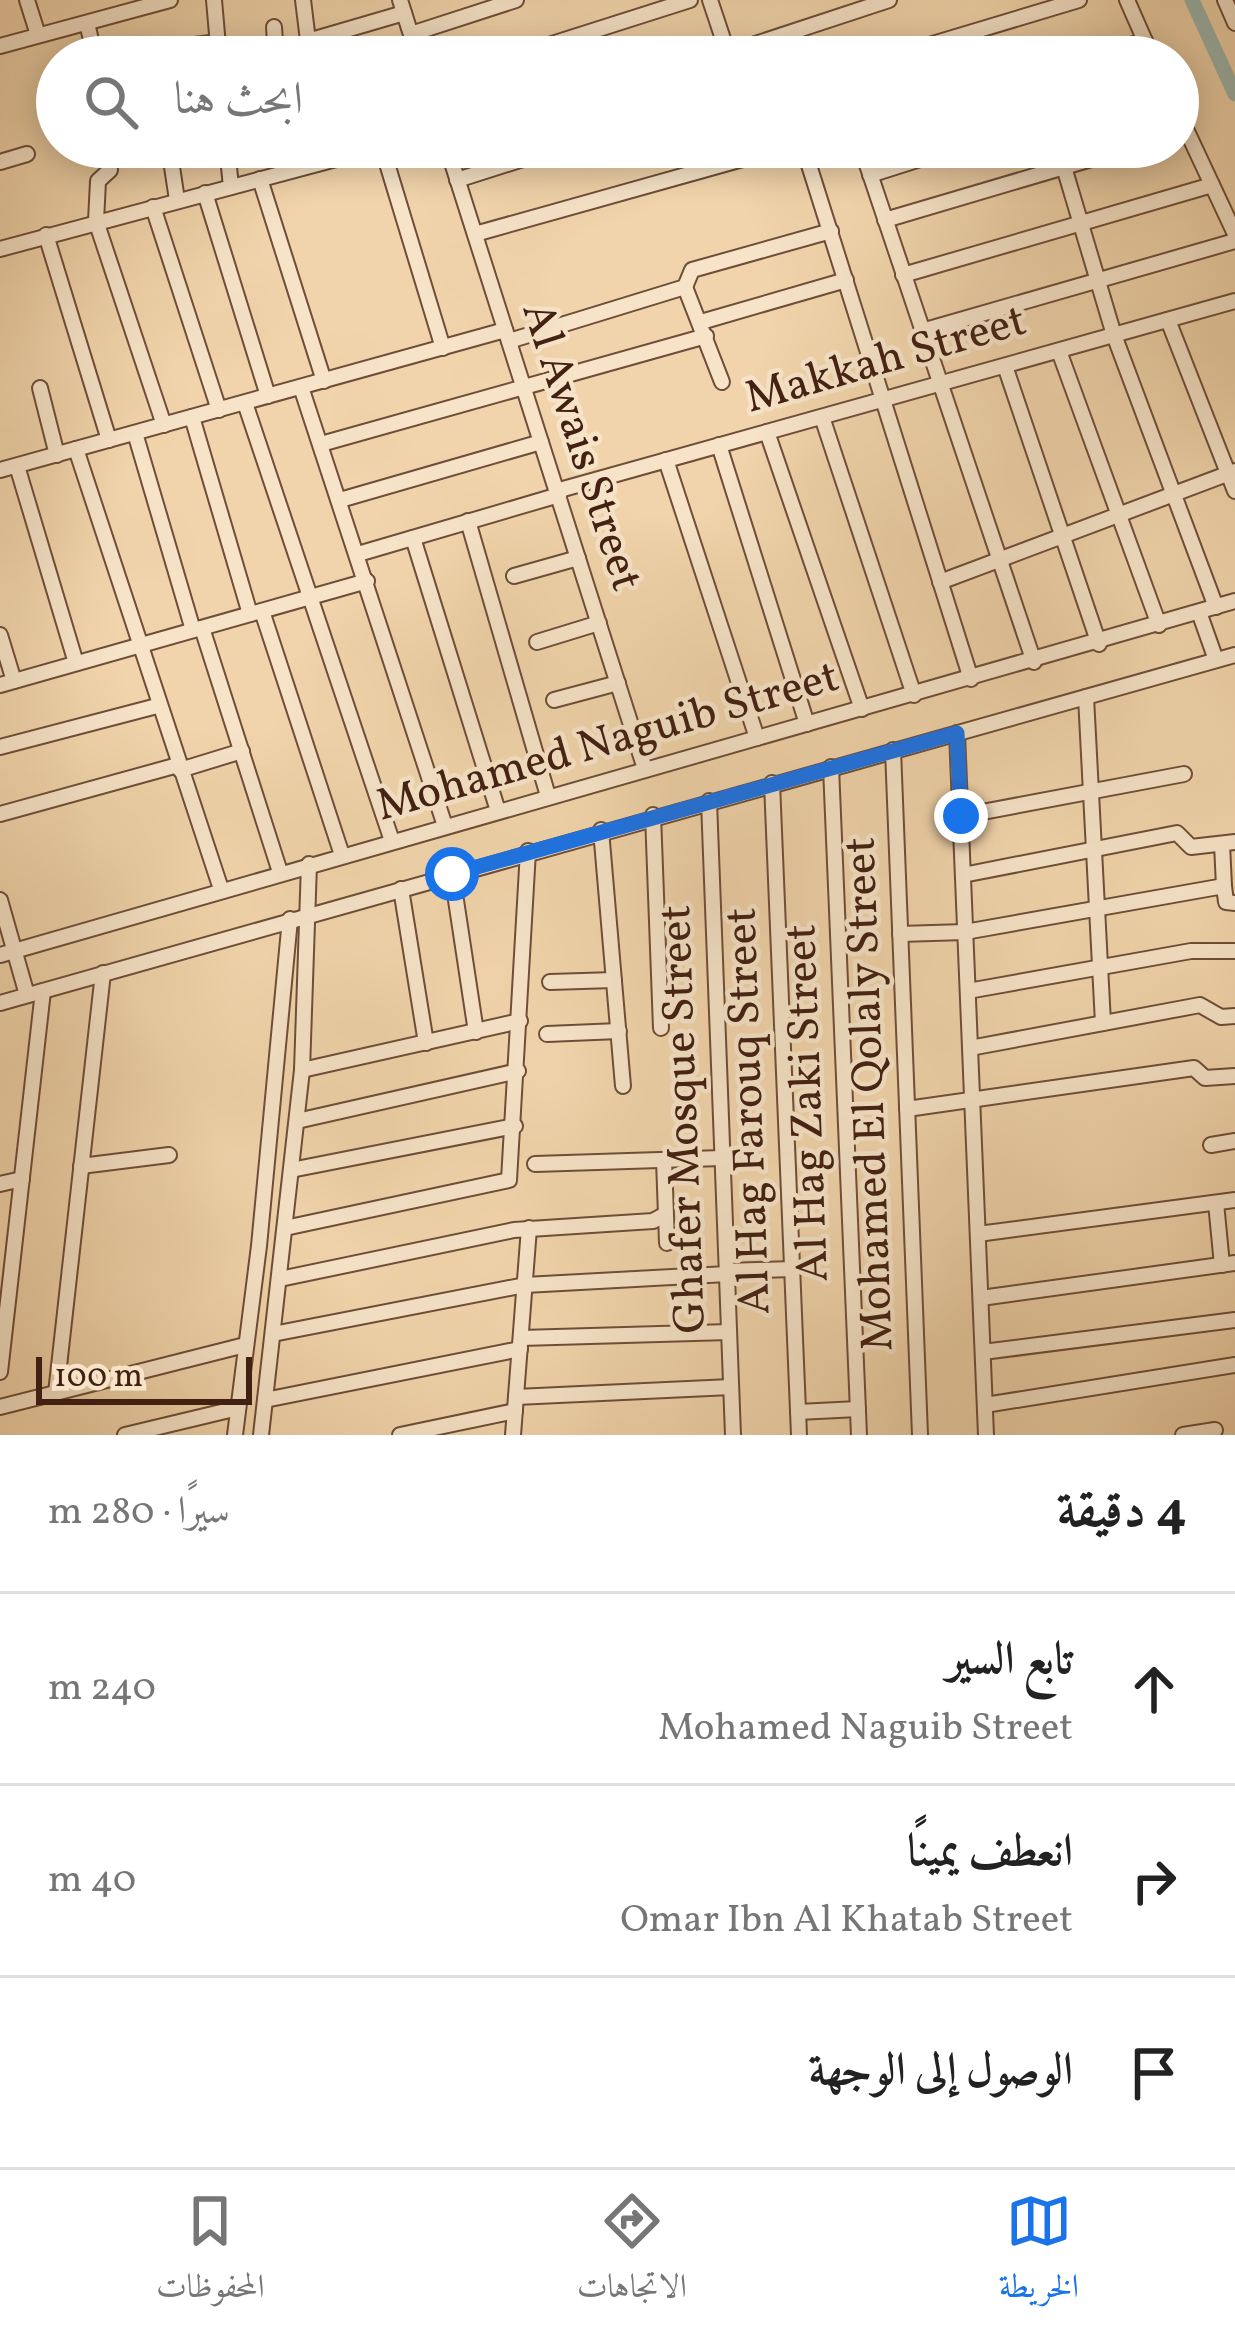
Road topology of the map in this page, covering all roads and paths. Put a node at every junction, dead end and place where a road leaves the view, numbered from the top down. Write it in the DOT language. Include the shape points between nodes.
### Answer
graph roads {
  1 [pos="27,0"];
  2 [pos="93,0"];
  3 [pos="170,0"];
  4 [pos="214,0"];
  5 [pos="303,0"];
  6 [pos="516,0"];
  7 [pos="690,0"];
  8 [pos="711,0"];
  9 [pos="889,0"];
  10 [pos="1079,0"];
  11 [pos="1127,0"];
  12 [pos="1229,1"];
  13 [pos="150,3"];
  14 [pos="402,6"];
  15 [pos="93,22"];
  16 [pos="1235,23"];
  17 [pos="274,27"];
  18 [pos="411,34"];
  19 [pos="38,35"];
  20 [pos="94,36"];
  21 [pos="217,36"];
  22 [pos="275,36"];
  23 [pos="307,36"];
  24 [pos="337,36"];
  25 [pos="577,36"];
  26 [pos="722,36"];
  27 [pos="775,36"];
  28 [pos="959,36"];
  29 [pos="1143,36"];
  30 [pos="0,46"];
  31 [pos="27,154"];
  32 [pos="0,162"];
  33 [pos="1199,162"];
  34 [pos="110,168"];
  35 [pos="172,168"];
  36 [pos="229,168"];
  37 [pos="287,168"];
  38 [pos="388,168"];
  39 [pos="454,168"];
  40 [pos="495,168"];
  41 [pos="710,168"];
  42 [pos="810,168"];
  43 [pos="868,168"];
  44 [pos="892,168"];
  45 [pos="1067,168"];
  46 [pos="1064,169"];
  47 [pos="870,175"];
  48 [pos="260,178"];
  49 [pos="458,180"];
  50 [pos="1212,185"];
  51 [pos="231,187"];
  52 [pos="205,193"];
  53 [pos="177,200"];
  54 [pos="153,207"];
  55 [pos="885,220"];
  56 [pos="96,221"];
  57 [pos="1081,224"];
  58 [pos="831,231"];
  59 [pos="475,234"];
  60 [pos="46,235"];
  61 [pos="1235,238"];
  62 [pos="0,249"];
  63 [pos="904,275"];
  64 [pos="846,280"];
  65 [pos="1098,281"];
  66 [pos="685,287"];
  67 [pos="1235,302"];
  68 [pos="1168,320"];
  69 [pos="703,329"];
  70 [pos="922,331"];
  71 [pos="1114,335"];
  72 [pos="507,336"];
  73 [pos="443,348"];
  74 [pos="1059,351"];
  75 [pos="1005,365"];
  76 [pos="324,381"];
  77 [pos="722,382"];
  78 [pos="941,384"];
  79 [pos="301,387"];
  80 [pos="40,388"];
  81 [pos="524,388"];
  82 [pos="268,396"];
  83 [pos="881,400"];
  84 [pos="245,403"];
  85 [pos="219,410"];
  86 [pos="822,416"];
  87 [pos="192,417"];
  88 [pos="164,425"];
  89 [pos="766,432"];
  90 [pos="135,433"];
  91 [pos="109,440"];
  92 [pos="541,442"];
  93 [pos="321,444"];
  94 [pos="719,446"];
  95 [pos="76,449"];
  96 [pos="57,455"];
  97 [pos="666,460"];
  98 [pos="17,466"];
  99 [pos="0,470"];
  100 [pos="1232,472"];
  101 [pos="1235,490"];
  102 [pos="558,493"];
  103 [pos="1174,494"];
  104 [pos="340,500"];
  105 [pos="1119,516"];
  106 [pos="468,521"];
  107 [pos="413,538"];
  108 [pos="1063,538"];
  109 [pos="358,554"];
  110 [pos="578,559"];
  111 [pos="1000,561"];
  112 [pos="514,577"];
  113 [pos="368,581"];
  114 [pos="940,582"];
  115 [pos="311,597"];
  116 [pos="1235,601"];
  117 [pos="1216,607"];
  118 [pos="1199,612"];
  119 [pos="256,613"];
  120 [pos="599,623"];
  121 [pos="1160,625"];
  122 [pos="197,629"];
  123 [pos="0,634"];
  124 [pos="537,642"];
  125 [pos="1099,644"];
  126 [pos="137,646"];
  127 [pos="1235,655"];
  128 [pos="1216,660"];
  129 [pos="1034,662"];
  130 [pos="76,663"];
  131 [pos="971,679"];
  132 [pos="7,683"];
  133 [pos="618,683"];
  134 [pos="914,695"];
  135 [pos="1086,697"];
  136 [pos="554,700"];
  137 [pos="158,706"];
  138 [pos="862,709"];
  139 [pos="807,724"];
  140 [pos="957,733"];
  141 [pos="757,738"];
  142 [pos="0,747"];
  143 [pos="893,750"];
  144 [pos="242,751"];
  145 [pos="179,767"];
  146 [pos="831,767"];
  147 [pos="645,769"];
  148 [pos="1184,774"];
  149 [pos="772,783"];
  150 [pos="1091,792"];
  151 [pos="548,796"];
  152 [pos="709,801"];
  153 [pos="498,811"];
  154 [pos="0,814"];
  155 [pos="653,815"];
  156 [pos="961,816"];
  157 [pos="445,826"];
  158 [pos="602,830"];
  159 [pos="392,842"];
  160 [pos="1229,843"];
  161 [pos="1094,850"];
  162 [pos="528,851"];
  163 [pos="342,855"];
  164 [pos="309,863"];
  165 [pos="280,872"];
  166 [pos="452,874"];
  167 [pos="963,875"];
  168 [pos="1224,886"];
  169 [pos="401,889"];
  170 [pos="221,890"];
  171 [pos="0,899"];
  172 [pos="1235,903"];
  173 [pos="1097,910"];
  174 [pos="311,913"];
  175 [pos="290,919"];
  176 [pos="965,932"];
  177 [pos="900,934"];
  178 [pos="1235,951"];
  179 [pos="7,953"];
  180 [pos="1100,968"];
  181 [pos="103,973"];
  182 [pos="614,980"];
  183 [pos="550,982"];
  184 [pos="43,991"];
  185 [pos="968,991"];
  186 [pos="27,995"];
  187 [pos="0,1003"];
  188 [pos="1235,1016"];
  189 [pos="520,1021"];
  190 [pos="1103,1023"];
  191 [pos="662,1028"];
  192 [pos="619,1031"];
  193 [pos="476,1032"];
  194 [pos="547,1034"];
  195 [pos="426,1043"];
  196 [pos="970,1048"];
  197 [pos="302,1070"];
  198 [pos="518,1071"];
  199 [pos="1235,1076"];
  200 [pos="623,1086"];
  201 [pos="973,1104"];
  202 [pos="907,1109"];
  203 [pos="297,1121"];
  204 [pos="515,1126"];
  205 [pos="1235,1142"];
  206 [pos="1211,1145"];
  207 [pos="169,1155"];
  208 [pos="722,1158"];
  209 [pos="664,1160"];
  210 [pos="535,1163"];
  211 [pos="81,1166"];
  212 [pos="291,1171"];
  213 [pos="22,1179"];
  214 [pos="0,1184"];
  215 [pos="1235,1200"];
  216 [pos="1216,1203"];
  217 [pos="664,1216"];
  218 [pos="285,1228"];
  219 [pos="529,1228"];
  220 [pos="978,1234"];
  221 [pos="667,1243"];
  222 [pos="1229,1264"];
  223 [pos="792,1269"];
  224 [pos="727,1273"];
  225 [pos="280,1279"];
  226 [pos="525,1285"];
  227 [pos="981,1298"];
  228 [pos="1235,1320"];
  229 [pos="729,1332"];
  230 [pos="273,1334"];
  231 [pos="520,1344"];
  232 [pos="245,1345"];
  233 [pos="983,1352"];
  234 [pos="1235,1365"];
  235 [pos="0,1372"];
  236 [pos="731,1387"];
  237 [pos="56,1393"];
  238 [pos="265,1400"];
  239 [pos="515,1404"];
  240 [pos="985,1405"];
  241 [pos="0,1407"];
  242 [pos="238,1408"];
  243 [pos="858,1409"];
  244 [pos="798,1412"];
  245 [pos="1215,1430"];
  246 [pos="125,1435"];
  247 [pos="235,1435"];
  248 [pos="261,1435"];
  249 [pos="400,1435"];
  250 [pos="513,1435"];
  251 [pos="733,1435"];
  252 [pos="799,1435"];
  253 [pos="859,1435"];
  254 [pos="920,1435"];
  255 [pos="986,1435"];
  256 [pos="1183,1435"];
  1 -- 19 [label="street"];
  2 -- 15 [label="street"];
  3 -- 13 [label="street"];
  4 -- 21 [label="street"];
  5 -- 23 [label="street"];
  6 -- 18 [label="street"];
  7 -- 25 [label="street"];
  8 -- 26 [label="street"];
  9 -- 27 [label="street"];
  10 -- 28 [label="street"];
  11 -- 29 [label="street"];
  12 -- 16 [label="street"];
  13 -- 15 [label="street"];
  14 -- 18 [label="street"];
  14 -- 24 [label="street"];
  15 -- 19 [label="street"];
  15 -- 20 [label="street"];
  17 -- 22 [label="street"];
  19 -- 30 [label="street"];
  31 -- 32 [label="street"];
  33 -- 50 [label="street"];
  34 -- 56 [label="street" via="99,178"];
  35 -- 53 [label="street"];
  36 -- 51 [label="street"];
  37 -- 48 [label="street"];
  38 -- 73 [label="street"];
  39 -- 49 [label="street, Al Awais Street"];
  40 -- 49 [label="street"];
  41 -- 59 [label="street"];
  42 -- 58 [label="street"];
  43 -- 47 [label="street"];
  44 -- 47 [label="street"];
  45 -- 46 [label="street"];
  46 -- 55 [label="street"];
  46 -- 57 [label="street"];
  47 -- 55 [label="street"];
  48 -- 51 [label="street"];
  48 -- 76 [label="street"];
  49 -- 59 [label="street, Al Awais Street"];
  50 -- 57 [label="street"];
  50 -- 61 [label="street"];
  51 -- 52 [label="street"];
  52 -- 53 [label="street"];
  52 -- 82 [label="street"];
  53 -- 54 [label="street"];
  54 -- 56 [label="street"];
  54 -- 85 [label="street"];
  55 -- 63 [label="street"];
  56 -- 60 [label="street"];
  56 -- 88 [label="street"];
  57 -- 63 [label="street"];
  57 -- 65 [label="street"];
  58 -- 64 [label="street"];
  58 -- 66 [label="street" via="692,269"];
  59 -- 72 [label="street, Al Awais Street"];
  60 -- 62 [label="street"];
  60 -- 91 [label="street"];
  61 -- 65 [label="street"];
  63 -- 70 [label="street"];
  64 -- 69 [label="street"];
  64 -- 83 [label="street"];
  65 -- 70 [label="street"];
  65 -- 71 [label="street"];
  66 -- 69 [label="street"];
  66 -- 72 [label="street"];
  67 -- 68 [label="street, Makkah Street"];
  68 -- 71 [label="street, Makkah Street"];
  68 -- 100 [label="street"];
  69 -- 77 [label="street"];
  69 -- 81 [label="street"];
  70 -- 78 [label="street"];
  71 -- 74 [label="street, Makkah Street"];
  71 -- 103 [label="street"];
  72 -- 73 [label="street"];
  72 -- 81 [label="street, Al Awais Street"];
  73 -- 76 [label="street"];
  74 -- 75 [label="street, Makkah Street"];
  74 -- 105 [label="street"];
  75 -- 78 [label="street, Makkah Street"];
  75 -- 108 [label="street"];
  76 -- 79 [label="street"];
  78 -- 83 [label="street, Makkah Street"];
  78 -- 111 [label="street"];
  79 -- 82 [label="street"];
  79 -- 93 [label="street"];
  80 -- 96 [label="street"];
  81 -- 92 [label="street, Al Awais Street"];
  81 -- 93 [label="street"];
  82 -- 84 [label="street"];
  83 -- 86 [label="street, Makkah Street"];
  83 -- 114 [label="street"];
  84 -- 85 [label="street"];
  84 -- 115 [label="street"];
  85 -- 87 [label="street"];
  86 -- 89 [label="street, Makkah Street"];
  86 -- 134 [label="street"];
  87 -- 88 [label="street"];
  87 -- 119 [label="street"];
  88 -- 90 [label="street"];
  89 -- 94 [label="street, Makkah Street"];
  89 -- 138 [label="street"];
  90 -- 91 [label="street"];
  90 -- 122 [label="street"];
  91 -- 95 [label="street"];
  92 -- 102 [label="street, Al Awais Street"];
  92 -- 104 [label="street"];
  93 -- 104 [label="street"];
  94 -- 97 [label="street, Makkah Street"];
  94 -- 139 [label="street"];
  95 -- 96 [label="street"];
  95 -- 126 [label="street"];
  96 -- 98 [label="street"];
  97 -- 102 [label="street, Makkah Street"];
  97 -- 141 [label="street"];
  98 -- 99 [label="street"];
  98 -- 130 [label="street"];
  100 -- 101 [label="street"];
  100 -- 103 [label="street"];
  102 -- 106 [label="street, Makkah Street"];
  102 -- 110 [label="street, Al Awais Street"];
  103 -- 105 [label="street"];
  103 -- 117 [label="street"];
  104 -- 109 [label="street"];
  105 -- 108 [label="street"];
  105 -- 121 [label="street"];
  106 -- 107 [label="street, Makkah Street"];
  106 -- 151 [label="street"];
  107 -- 109 [label="street, Makkah Street"];
  107 -- 153 [label="street"];
  108 -- 111 [label="street"];
  108 -- 125 [label="street"];
  109 -- 113 [label="street"];
  110 -- 112 [label="street"];
  110 -- 120 [label="street, Al Awais Street"];
  111 -- 114 [label="street"];
  111 -- 129 [label="street"];
  113 -- 115 [label="street"];
  113 -- 157 [label="street"];
  114 -- 131 [label="street"];
  115 -- 119 [label="street"];
  115 -- 159 [label="street"];
  116 -- 117 [label="street, Mohamed Naguib Street"];
  117 -- 118 [label="street, Mohamed Naguib Street"];
  118 -- 121 [label="street, Mohamed Naguib Street"];
  118 -- 128 [label="street"];
  119 -- 122 [label="street"];
  119 -- 163 [label="street"];
  120 -- 124 [label="street"];
  120 -- 133 [label="street, Al Awais Street"];
  121 -- 125 [label="street, Mohamed Naguib Street"];
  122 -- 126 [label="street"];
  122 -- 144 [label="street"];
  123 -- 132 [label="street"];
  125 -- 129 [label="street, Mohamed Naguib Street"];
  126 -- 130 [label="street"];
  126 -- 137 [label="street"];
  127 -- 128 [label="street, Mohamed Naguib Street"];
  128 -- 135 [label="street, Mohamed Naguib Street"];
  129 -- 131 [label="street, Mohamed Naguib Street"];
  130 -- 132 [label="street"];
  131 -- 134 [label="street, Mohamed Naguib Street"];
  133 -- 136 [label="street"];
  133 -- 147 [label="street, Al Awais Street"];
  134 -- 138 [label="street, Mohamed Naguib Street"];
  135 -- 140 [label="street, Mohamed Naguib Street"];
  135 -- 150 [label="street"];
  137 -- 142 [label="street"];
  137 -- 145 [label="street"];
  138 -- 139 [label="street, Mohamed Naguib Street"];
  139 -- 141 [label="street, Mohamed Naguib Street"];
  140 -- 143 [label="street, Mohamed Naguib Street"];
  140 -- 156 [label="street"];
  141 -- 147 [label="street, Mohamed Naguib Street"];
  143 -- 146 [label="street, Mohamed Naguib Street"];
  143 -- 177 [label="street, Mohamed El Qolaly Street"];
  144 -- 145 [label="street"];
  144 -- 165 [label="street"];
  145 -- 154 [label="street"];
  145 -- 170 [label="street"];
  146 -- 149 [label="street, Mohamed Naguib Street"];
  146 -- 243 [label="street, Al Hag Zaki Street"];
  147 -- 151 [label="street, Mohamed Naguib Street"];
  148 -- 150 [label="street"];
  149 -- 152 [label="street, Mohamed Naguib Street"];
  149 -- 223 [label="street, Al Hag Farouq Street"];
  150 -- 156 [label="street"];
  150 -- 161 [label="street"];
  151 -- 153 [label="street, Mohamed Naguib Street"];
  152 -- 155 [label="street, Mohamed Naguib Street"];
  152 -- 208 [label="street, Ghafer Mosque Street"];
  153 -- 157 [label="street, Mohamed Naguib Street"];
  155 -- 158 [label="street, Mohamed Naguib Street"];
  155 -- 191 [label="street"];
  156 -- 167 [label="street"];
  157 -- 159 [label="street, Mohamed Naguib Street"];
  158 -- 162 [label="street, Mohamed Naguib Street"];
  158 -- 182 [label="street"];
  159 -- 163 [label="street, Mohamed Naguib Street"];
  160 -- 161 [label="street" via="1191,848 1179,833"];
  160 -- 168 [label="street"];
  161 -- 167 [label="street"];
  161 -- 173 [label="street"];
  162 -- 166 [label="street, Mohamed Naguib Street"];
  162 -- 189 [label="street"];
  163 -- 164 [label="street, Mohamed Naguib Street"];
  164 -- 165 [label="street, Mohamed Naguib Street"];
  164 -- 174 [label="street"];
  165 -- 170 [label="street, Mohamed Naguib Street"];
  166 -- 169 [label="street, Mohamed Naguib Street"];
  166 -- 193 [label="street"];
  167 -- 176 [label="street"];
  168 -- 172 [label="street" via="1226,902"];
  168 -- 173 [label="street"];
  169 -- 174 [label="street, Mohamed Naguib Street"];
  169 -- 195 [label="street"];
  170 -- 179 [label="street, Mohamed Naguib Street"];
  171 -- 179 [label="street"];
  173 -- 176 [label="street"];
  173 -- 180 [label="street"];
  174 -- 175 [label="street, Mohamed Naguib Street"];
  174 -- 197 [label="street"];
  175 -- 181 [label="street, Mohamed Naguib Street"];
  175 -- 232 [label="street"];
  176 -- 177 [label="street"];
  176 -- 185 [label="street"];
  177 -- 202 [label="street, Mohamed El Qolaly Street"];
  178 -- 180 [label="street"];
  179 -- 186 [label="street"];
  180 -- 185 [label="street"];
  180 -- 190 [label="street"];
  181 -- 184 [label="street, Mohamed Naguib Street"];
  181 -- 211 [label="street"];
  182 -- 183 [label="street"];
  182 -- 192 [label="street"];
  184 -- 186 [label="street, Mohamed Naguib Street"];
  184 -- 213 [label="street"];
  185 -- 196 [label="street"];
  186 -- 187 [label="street, Mohamed Naguib Street"];
  188 -- 190 [label="street" via="1200,1005"];
  189 -- 193 [label="street"];
  189 -- 198 [label="street"];
  190 -- 196 [label="street"];
  192 -- 194 [label="street"];
  192 -- 200 [label="street"];
  193 -- 195 [label="street"];
  195 -- 197 [label="street"];
  196 -- 201 [label="street"];
  197 -- 203 [label="street"];
  198 -- 203 [label="street"];
  198 -- 204 [label="street"];
  199 -- 201 [label="street" via="1206,1078 1194,1068"];
  201 -- 202 [label="street"];
  201 -- 220 [label="street"];
  202 -- 254 [label="street, Mohamed El Qolaly Street"];
  203 -- 212 [label="street"];
  204 -- 212 [label="street"];
  204 -- 218 [label="street" via="509,1180"];
  205 -- 206 [label="street"];
  207 -- 211 [label="street"];
  208 -- 209 [label="street"];
  208 -- 224 [label="street, Ghafer Mosque Street"];
  209 -- 210 [label="street"];
  209 -- 217 [label="street"];
  211 -- 237 [label="street"];
  212 -- 218 [label="street"];
  213 -- 214 [label="street"];
  213 -- 235 [label="street"];
  215 -- 216 [label="street"];
  216 -- 220 [label="street"];
  216 -- 222 [label="street"];
  217 -- 219 [label="street"];
  217 -- 221 [label="street"];
  218 -- 225 [label="street"];
  219 -- 225 [label="street"];
  219 -- 226 [label="street"];
  220 -- 227 [label="street"];
  222 -- 227 [label="street"];
  223 -- 224 [label="street"];
  223 -- 244 [label="street, Al Hag Farouq Street"];
  224 -- 226 [label="street"];
  224 -- 229 [label="street, Ghafer Mosque Street"];
  225 -- 230 [label="street"];
  226 -- 230 [label="street"];
  226 -- 231 [label="street"];
  227 -- 233 [label="street"];
  228 -- 233 [label="street"];
  229 -- 231 [label="street"];
  229 -- 236 [label="street, Ghafer Mosque Street"];
  230 -- 238 [label="street"];
  231 -- 238 [label="street"];
  231 -- 239 [label="street"];
  232 -- 237 [label="street"];
  232 -- 242 [label="street"];
  233 -- 240 [label="street"];
  234 -- 240 [label="street"];
  236 -- 239 [label="street"];
  236 -- 251 [label="street, Ghafer Mosque Street"];
  237 -- 241 [label="street"];
  238 -- 248 [label="street"];
  239 -- 249 [label="street"];
  239 -- 250 [label="street"];
  240 -- 255 [label="street"];
  242 -- 246 [label="street"];
  242 -- 247 [label="street"];
  243 -- 244 [label="street"];
  243 -- 253 [label="street, Al Hag Zaki Street"];
  244 -- 252 [label="street, Al Hag Farouq Street"];
  245 -- 256 [label="street"];
}
